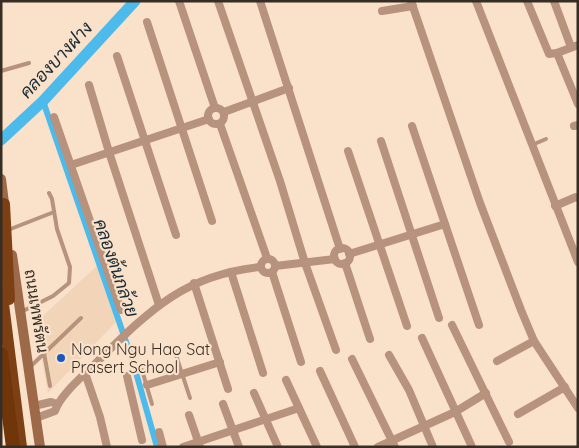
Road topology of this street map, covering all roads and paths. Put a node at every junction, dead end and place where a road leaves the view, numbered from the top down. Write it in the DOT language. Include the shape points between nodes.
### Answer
graph roads {
  1 [pos="179,1"];
  2 [pos="218,1"];
  3 [pos="260,1"];
  4 [pos="476,1"];
  5 [pos="526,1"];
  6 [pos="554,1"];
  7 [pos="412,4"];
  8 [pos="382,11"];
  9 [pos="146,22"];
  10 [pos="574,46"];
  11 [pos="557,53"];
  12 [pos="117,56"];
  13 [pos="29,63"];
  14 [pos="1,71"];
  15 [pos="89,85"];
  16 [pos="289,88"];
  17 [pos="252,102"];
  18 [pos="578,104"];
  19 [pos="214,108"];
  20 [pos="224,112"];
  21 [pos="54,117"];
  22 [pos="209,118"];
  23 [pos="220,124"];
  24 [pos="412,126"];
  25 [pos="182,128"];
  26 [pos="546,139"];
  27 [pos="145,141"];
  28 [pos="381,141"];
  29 [pos="532,145"];
  30 [pos="348,151"];
  31 [pos="109,152"];
  32 [pos="71,165"];
  33 [pos="1,179"];
  34 [pos="50,193"];
  35 [pos="578,198"];
  36 [pos="4,204"];
  37 [pos="555,206"];
  38 [pos="54,212"];
  39 [pos="212,221"];
  40 [pos="445,224"];
  41 [pos="8,230"];
  42 [pos="176,235"];
  43 [pos="412,236"];
  44 [pos="380,246"];
  45 [pos="340,249"];
  46 [pos="349,254"];
  47 [pos="267,258"];
  48 [pos="335,259"];
  49 [pos="578,262"];
  50 [pos="305,263"];
  51 [pos="346,263"];
  52 [pos="260,267"];
  53 [pos="274,269"];
  54 [pos="231,272"];
  55 [pos="194,283"];
  56 [pos="1,288"];
  57 [pos="159,305"];
  58 [pos="121,310"];
  59 [pos="20,312"];
  60 [pos="81,318"];
  61 [pos="439,318"];
  62 [pos="452,325"];
  63 [pos="479,325"];
  64 [pos="407,326"];
  65 [pos="422,338"];
  66 [pos="370,339"];
  67 [pos="534,341"];
  68 [pos="174,349"];
  69 [pos="336,350"];
  70 [pos="44,353"];
  71 [pos="389,356"];
  72 [pos="6,357"];
  73 [pos="352,359"];
  74 [pos="497,360"];
  75 [pos="220,362"];
  76 [pos="301,362"];
  77 [pos="29,368"];
  78 [pos="142,370"];
  79 [pos="320,371"];
  80 [pos="263,373"];
  81 [pos="85,374"];
  82 [pos="183,374"];
  83 [pos="127,376"];
  84 [pos="286,380"];
  85 [pos="147,385"];
  86 [pos="50,386"];
  87 [pos="565,387"];
  88 [pos="228,389"];
  89 [pos="254,393"];
  90 [pos="486,393"];
  91 [pos="190,398"];
  92 [pos="57,404"];
  93 [pos="152,404"];
  94 [pos="222,404"];
  95 [pos="34,406"];
  96 [pos="299,408"];
  97 [pos="578,408"];
  98 [pos="455,412"];
  99 [pos="518,414"];
  100 [pos="189,415"];
  101 [pos="36,418"];
  102 [pos="265,420"];
  103 [pos="423,426"];
  104 [pos="232,430"];
  105 [pos="159,432"];
  106 [pos="142,440"];
  107 [pos="509,442"];
  108 [pos="199,444"];
  109 [pos="394,444"];
  110 [pos="13,447"];
  111 [pos="21,447"];
  112 [pos="40,447"];
  113 [pos="107,447"];
  114 [pos="162,447"];
  115 [pos="183,447"];
  116 [pos="238,447"];
  117 [pos="278,447"];
  118 [pos="317,447"];
  119 [pos="355,447"];
  120 [pos="378,447"];
  121 [pos="433,447"];
  122 [pos="472,447"];
  1 -- 19 [label="street"];
  2 -- 17 [label="street"];
  3 -- 16 [label="street"];
  4 -- 29 [label="street"];
  5 -- 11 [label="street" via="548,52"];
  6 -- 10 [label="street"];
  7 -- 8 [label="street"];
  7 -- 67 [label="street" via="480,203"];
  9 -- 25 [label="street"];
  10 -- 11 [label="street"];
  11 -- 18 [label="street"];
  12 -- 27 [label="street"];
  13 -- 14 [label="lane"];
  15 -- 31 [label="street"];
  16 -- 17 [label="street"];
  16 -- 45 [label="street"];
  17 -- 20 [label="street"];
  17 -- 50 [label="street"];
  19 -- 20 [label="street"];
  19 -- 22 [label="street"];
  20 -- 23 [label="street" via="224,120"];
  21 -- 32 [label="street"];
  22 -- 23 [label="street" via="212,123"];
  22 -- 25 [label="street"];
  23 -- 47 [label="street"];
  24 -- 40 [label="street"];
  25 -- 27 [label="street"];
  25 -- 39 [label="street"];
  26 -- 29 [label="lane"];
  27 -- 31 [label="street"];
  27 -- 42 [label="street"];
  28 -- 43 [label="street"];
  29 -- 37 [label="street"];
  30 -- 44 [label="street"];
  31 -- 32 [label="street"];
  31 -- 57 [label="street"];
  32 -- 58 [label="street"];
  33 -- 36 [label="main road, ถนนเทพรัตน"];
  34 -- 38 [label="lane"];
  35 -- 37 [label="street"];
  36 -- 41 [label="main road, ถนนเทพรัตน"];
  36 -- 72 [label="highway"];
  37 -- 49 [label="street"];
  38 -- 41 [label="lane"];
  38 -- 59 [label="lane" via="70,267 69,284"];
  40 -- 43 [label="street"];
  40 -- 63 [label="street"];
  41 -- 59 [label="main road, ถนนเทพรัตน"];
  43 -- 44 [label="street"];
  43 -- 61 [label="street"];
  44 -- 46 [label="street"];
  44 -- 64 [label="street"];
  45 -- 46 [label="street"];
  45 -- 48 [label="street"];
  46 -- 51 [label="street"];
  47 -- 52 [label="street" via="262,260"];
  47 -- 53 [label="street" via="272,260"];
  48 -- 50 [label="street"];
  48 -- 51 [label="street" via="340,264"];
  50 -- 53 [label="street"];
  50 -- 69 [label="street"];
  51 -- 66 [label="street"];
  52 -- 53 [label="street" via="265,273"];
  52 -- 54 [label="street"];
  53 -- 76 [label="street"];
  54 -- 55 [label="street"];
  54 -- 80 [label="street"];
  55 -- 57 [label="street"];
  55 -- 75 [label="street"];
  56 -- 72 [label="highway, ถนนเทพรัตน"];
  57 -- 81 [label="street"];
  59 -- 77 [label="main road, ถนนเทพรัตน"];
  60 -- 70 [label="lane"];
  62 -- 90 [label="street"];
  65 -- 98 [label="street"];
  67 -- 74 [label="street"];
  67 -- 87 [label="street"];
  68 -- 82 [label="lane"];
  70 -- 77 [label="lane"];
  70 -- 86 [label="lane"];
  71 -- 103 [label="street" via="409,390"];
  72 -- 110 [label="highway"];
  72 -- 111 [label="highway, ถนนเทพรัตน"];
  73 -- 109 [label="street"];
  75 -- 82 [label="street"];
  75 -- 88 [label="street"];
  77 -- 95 [label="main road, ถนนเทพรัตน"];
  78 -- 85 [label="lane"];
  79 -- 119 [label="street"];
  81 -- 92 [label="street"];
  81 -- 113 [label="street"];
  82 -- 85 [label="street"];
  82 -- 91 [label="lane"];
  83 -- 106 [label="street"];
  84 -- 96 [label="street"];
  85 -- 93 [label="lane"];
  87 -- 97 [label="street"];
  87 -- 99 [label="street"];
  89 -- 102 [label="street"];
  90 -- 98 [label="street"];
  90 -- 107 [label="street"];
  92 -- 95 [label="street" via="50,402"];
  92 -- 101 [label="street" via="55,411"];
  94 -- 104 [label="street"];
  95 -- 101 [label="main road, ถนนเทพรัตน"];
  96 -- 102 [label="street"];
  96 -- 118 [label="street"];
  98 -- 103 [label="street"];
  98 -- 122 [label="street"];
  100 -- 108 [label="street"];
  101 -- 112 [label="main road, ถนนเทพรัตน"];
  102 -- 104 [label="street"];
  102 -- 117 [label="street"];
  103 -- 109 [label="street"];
  103 -- 121 [label="street"];
  104 -- 108 [label="street"];
  104 -- 116 [label="street"];
  105 -- 114 [label="street"];
  108 -- 115 [label="street"];
  109 -- 120 [label="street"];
}
